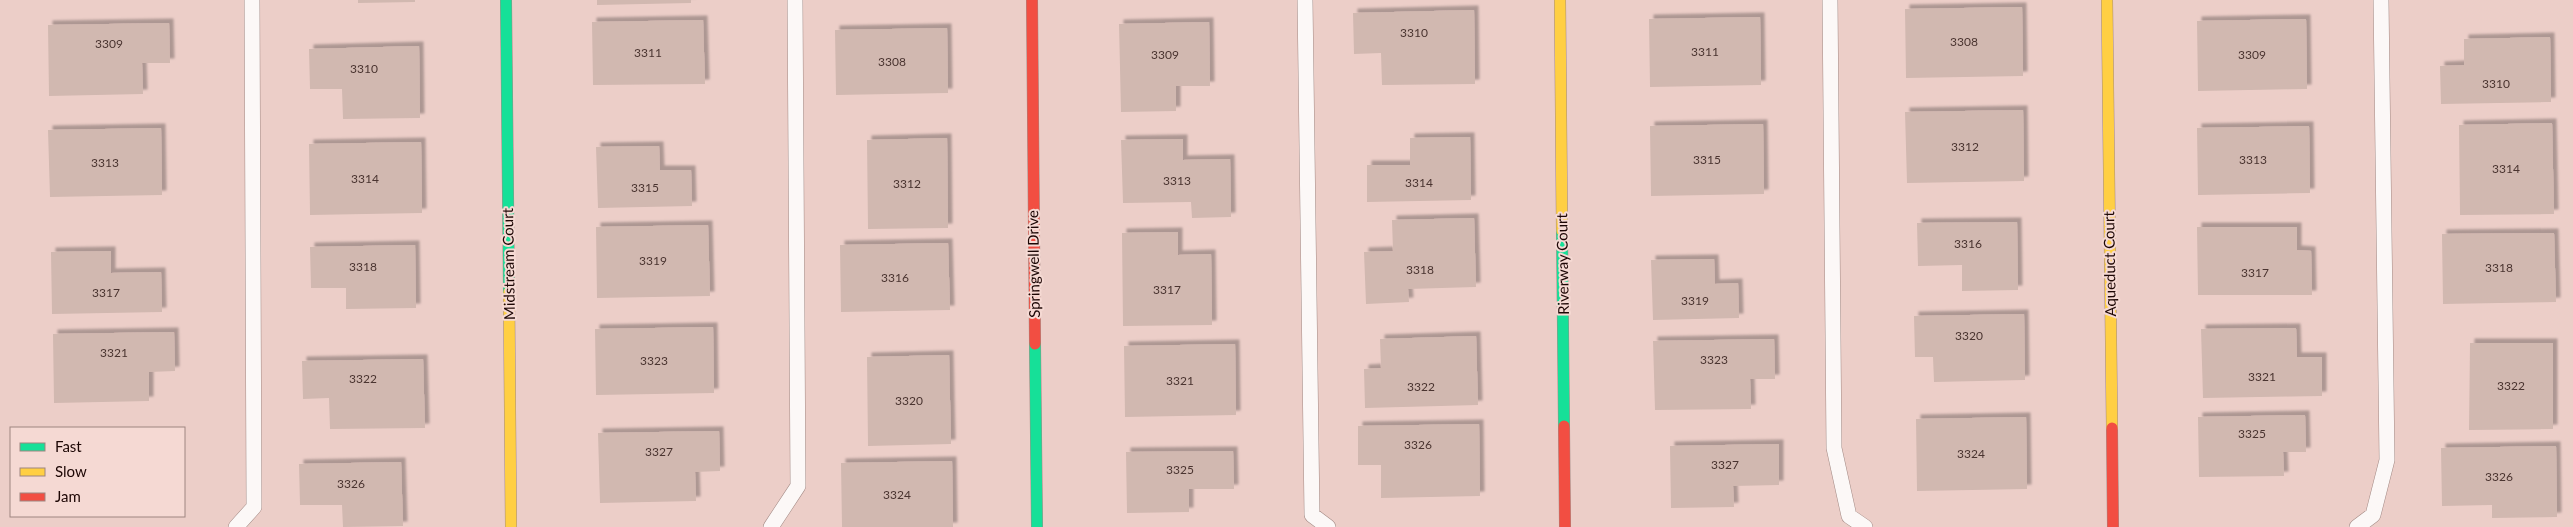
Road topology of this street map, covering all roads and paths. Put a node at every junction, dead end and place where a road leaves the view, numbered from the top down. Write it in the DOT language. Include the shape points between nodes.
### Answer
graph roads {
  1 [pos="252,0"];
  2 [pos="506,0"];
  3 [pos="794,0"];
  4 [pos="1032,0"];
  5 [pos="1305,0"];
  6 [pos="1560,0"];
  7 [pos="1830,0"];
  8 [pos="2107,0"];
  9 [pos="2381,0"];
  10 [pos="236,527"];
  11 [pos="512,527"];
  12 [pos="771,527"];
  13 [pos="1037,527"];
  14 [pos="1328,527"];
  15 [pos="1566,527"];
  16 [pos="1865,527"];
  17 [pos="2113,527"];
  18 [pos="2357,527"];
  1 -- 10 [label="lane" via="254,507"];
  2 -- 11 [label="street, Midstream Court"];
  3 -- 12 [label="lane" via="798,486"];
  4 -- 13 [label="street, Springwell Drive"];
  5 -- 14 [label="lane" via="1312,515"];
  6 -- 15 [label="street, Riverway Court"];
  7 -- 16 [label="lane" via="1834,448 1849,516"];
  8 -- 17 [label="street, Aqueduct Court"];
  9 -- 18 [label="lane" via="2387,460 2373,515"];
}
